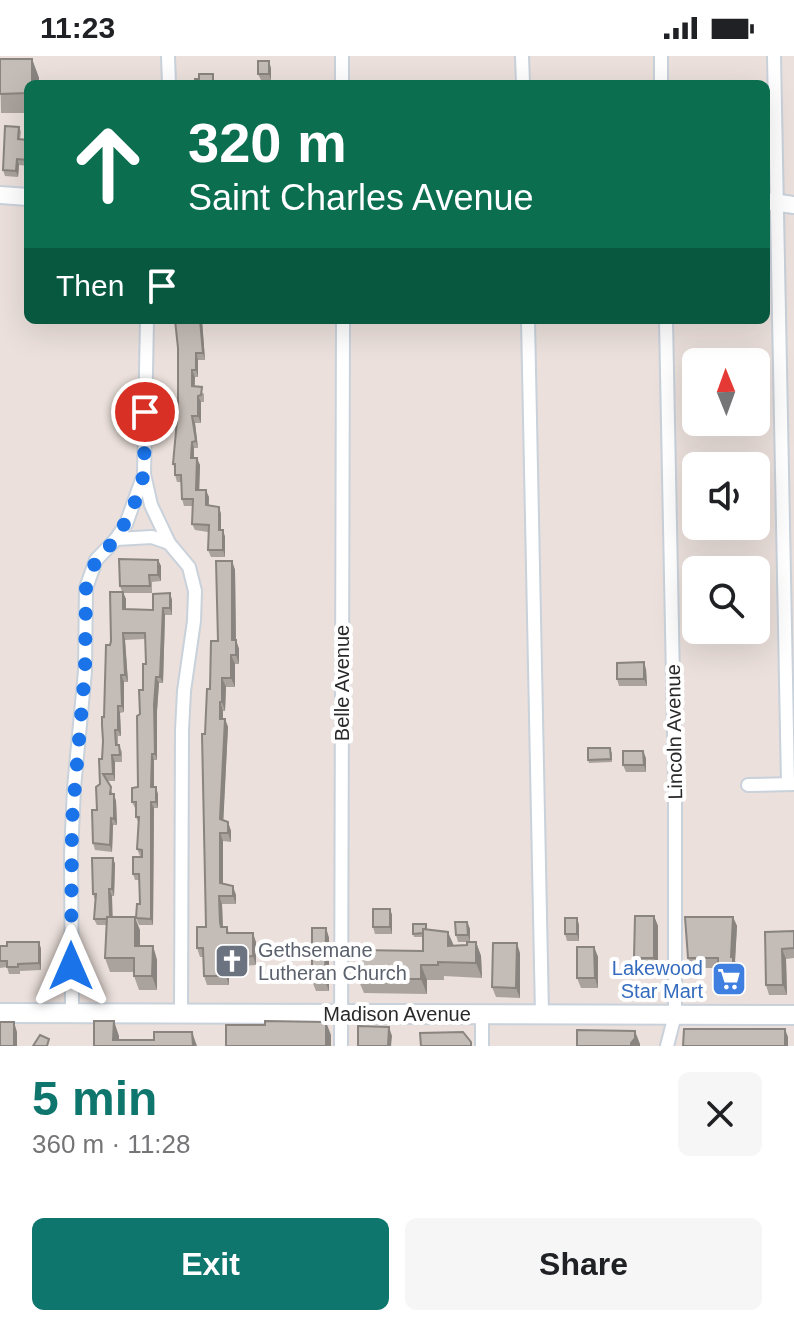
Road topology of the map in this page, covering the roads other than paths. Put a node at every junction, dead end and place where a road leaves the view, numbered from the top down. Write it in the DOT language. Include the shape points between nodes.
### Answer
graph roads {
  1 [pos="168,56"];
  2 [pos="342,56"];
  3 [pos="522,56"];
  4 [pos="661,56"];
  5 [pos="774,56"];
  6 [pos="169,80"];
  7 [pos="342,80"];
  8 [pos="523,80"];
  9 [pos="661,80"];
  10 [pos="0,195"];
  11 [pos="24,197"];
  12 [pos="771,202"];
  13 [pos="794,205"];
  14 [pos="147,324"];
  15 [pos="343,324"];
  16 [pos="528,324"];
  17 [pos="666,324"];
  18 [pos="144,474"];
  19 [pos="116,539"];
  20 [pos="169,543"];
  21 [pos="791,784"];
  22 [pos="748,785"];
  23 [pos="0,1013"];
  24 [pos="72,1013"];
  25 [pos="181,1013"];
  26 [pos="341,1014"];
  27 [pos="482,1014"];
  28 [pos="542,1014"];
  29 [pos="675,1015"];
  30 [pos="794,1015"];
  31 [pos="341,1046"];
  32 [pos="482,1046"];
  33 [pos="667,1046"];
  1 -- 6 [label="street"];
  2 -- 7 [label="street"];
  3 -- 8 [label="street"];
  4 -- 9 [label="street"];
  5 -- 12 [label="street"];
  10 -- 11 [label="street"];
  12 -- 13 [label="street"];
  12 -- 21 [label="street"];
  14 -- 18 [label="street"];
  15 -- 26 [label="street, Belle Avenue"];
  16 -- 28 [label="street"];
  17 -- 29 [label="street, Lincoln Avenue"];
  18 -- 19 [label="street"];
  18 -- 20 [label="street"];
  19 -- 20 [label="street" via="152,537"];
  19 -- 24 [label="street" via="96,560 86,588 71,843"];
  20 -- 25 [label="street" via="192,575 196,605 182,730"];
  21 -- 22 [label="street"];
  23 -- 24 [label="main road, Madison Avenue"];
  24 -- 25 [label="main road, Madison Avenue"];
  25 -- 26 [label="main road, Madison Avenue"];
  26 -- 27 [label="main road, Madison Avenue"];
  26 -- 31 [label="street, Belle Avenue"];
  27 -- 28 [label="main road, Madison Avenue"];
  27 -- 32 [label="street"];
  28 -- 29 [label="main road, Madison Avenue"];
  29 -- 30 [label="main road, Madison Avenue"];
  29 -- 33 [label="street, Lincoln Avenue"];
}
